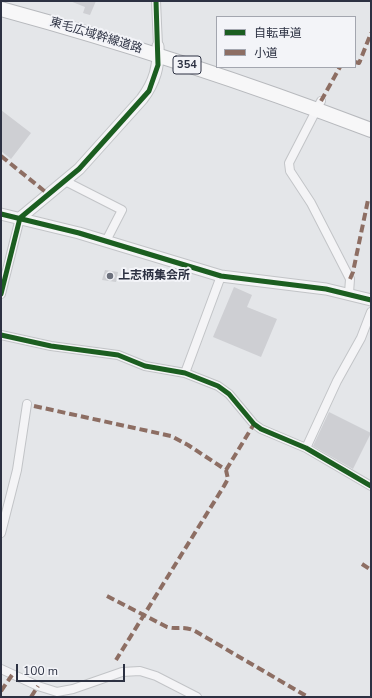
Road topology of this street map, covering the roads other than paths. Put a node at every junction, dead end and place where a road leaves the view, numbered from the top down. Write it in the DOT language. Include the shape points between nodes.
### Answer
graph roads {
  1 [pos="6,1"];
  2 [pos="156,1"];
  3 [pos="1,9"];
  4 [pos="158,50"];
  5 [pos="216,66"];
  6 [pos="223,68"];
  7 [pos="319,105"];
  8 [pos="371,120"];
  9 [pos="371,130"];
  10 [pos="65,181"];
  11 [pos="1,214"];
  12 [pos="20,218"];
  13 [pos="106,241"];
  14 [pos="221,276"];
  15 [pos="349,293"];
  16 [pos="1,294"];
  17 [pos="371,300"];
  18 [pos="371,312"];
  19 [pos="1,335"];
  20 [pos="185,373"];
  21 [pos="27,404"];
  22 [pos="306,448"];
  23 [pos="371,486"];
  24 [pos="1,533"];
  25 [pos="1,669"];
  26 [pos="197,697"];
  1 -- 4 [label="highway, 東毛広域幹線道路 / 354"];
  2 -- 4 [label="street"];
  3 -- 4 [label="highway, 東毛広域幹線道路 / 354"];
  4 -- 5 [label="highway, 東毛広域幹線道路 / 354"];
  4 -- 7 [label="highway, 東毛広域幹線道路 / 354"];
  4 -- 10 [label="street" via="156,74 148,91 84,164"];
  6 -- 7 [label="highway, 東毛広域幹線道路 / 354"];
  7 -- 8 [label="highway, 東毛広域幹線道路 / 354"];
  7 -- 9 [label="highway, 東毛広域幹線道路 / 354"];
  7 -- 15 [label="street" via="289,163 290,171 311,203 350,279"];
  10 -- 12 [label="street"];
  10 -- 13 [label="street" via="122,210"];
  11 -- 12 [label="street"];
  12 -- 13 [label="street"];
  12 -- 16 [label="street"];
  13 -- 14 [label="street"];
  14 -- 15 [label="street"];
  14 -- 20 [label="street"];
  15 -- 17 [label="street"];
  18 -- 22 [label="street" via="361,338 337,381"];
  19 -- 20 [label="street" via="51,346 118,355 145,366"];
  20 -- 22 [label="street" via="218,386 229,394 261,429"];
  21 -- 24 [label="street" via="17,470"];
  22 -- 23 [label="street"];
  25 -- 26 [label="street" via="57,692 64,692 122,672 140,671 156,676"];
}
